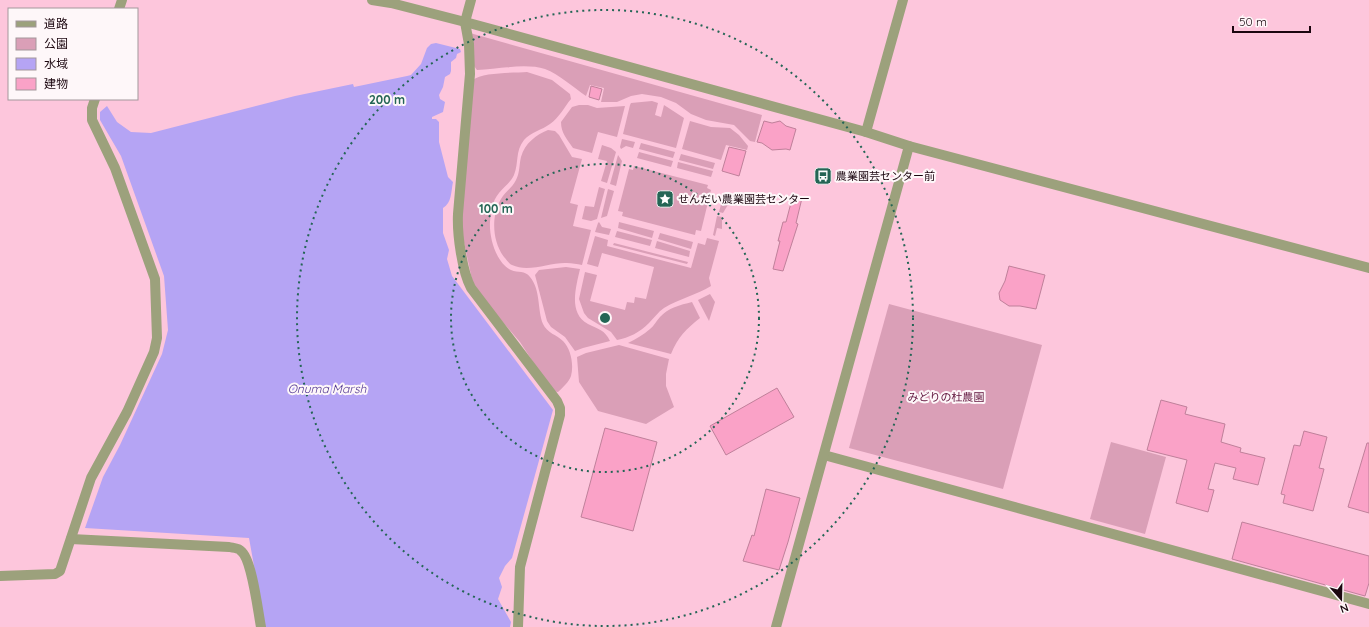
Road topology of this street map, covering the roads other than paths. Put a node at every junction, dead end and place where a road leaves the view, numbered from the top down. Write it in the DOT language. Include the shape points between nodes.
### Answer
graph roads {
  1 [pos="372,0"];
  2 [pos="471,0"];
  3 [pos="903,0"];
  4 [pos="465,22"];
  5 [pos="95,100"];
  6 [pos="866,132"];
  7 [pos="909,146"];
  8 [pos="1369,268"];
  9 [pos="824,455"];
  10 [pos="71,539"];
  11 [pos="0,576"];
  12 [pos="1369,604"];
  13 [pos="261,627"];
  14 [pos="518,627"];
  15 [pos="776,627"];
  1 -- 4 [label="street"];
  2 -- 4 [label="street"];
  3 -- 6 [label="street"];
  4 -- 6 [label="street"];
  4 -- 14 [label="street" via="470,74 458,224 464,270 470,288 560,408 520,567"];
  5 -- 10 [label="street" via="92,120 115,168 155,279 157,338 154,352 128,412 91,478"];
  6 -- 7 [label="street"];
  7 -- 8 [label="street"];
  7 -- 9 [label="street"];
  9 -- 12 [label="street"];
  9 -- 15 [label="street"];
  10 -- 11 [label="street" via="60,571 55,574"];
  10 -- 13 [label="street" via="230,547 241,550 247,557"];
}
